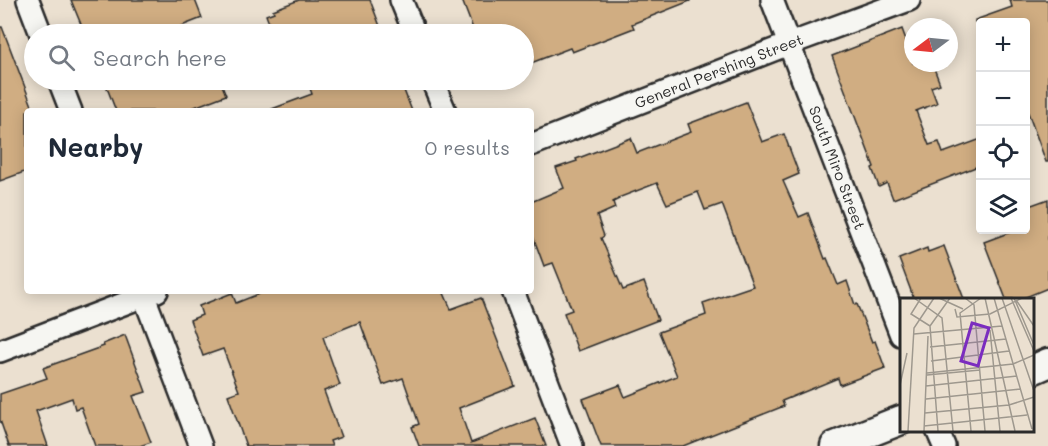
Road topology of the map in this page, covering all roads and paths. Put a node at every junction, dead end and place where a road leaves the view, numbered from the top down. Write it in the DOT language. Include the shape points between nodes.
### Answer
graph roads {
  1 [pos="28,0"];
  2 [pos="401,0"];
  3 [pos="772,0"];
  4 [pos="909,0"];
  5 [pos="37,24"];
  6 [pos="411,24"];
  7 [pos="789,44"];
  8 [pos="63,90"];
  9 [pos="436,90"];
  10 [pos="70,108"];
  11 [pos="444,108"];
  12 [pos="534,144"];
  13 [pos="145,294"];
  14 [pos="148,294"];
  15 [pos="514,294"];
  16 [pos="900,332"];
  17 [pos="0,351"];
  18 [pos="1048,363"];
  19 [pos="1033,370"];
  20 [pos="900,420"];
  21 [pos="939,431"];
  22 [pos="201,446"];
  23 [pos="572,446"];
  24 [pos="835,446"];
  25 [pos="944,446"];
  1 -- 5 [label="street"];
  2 -- 6 [label="street"];
  3 -- 7 [label="street, South Miro Street"];
  4 -- 7 [label="street, General Pershing Street"];
  7 -- 12 [label="street, General Pershing Street"];
  7 -- 16 [label="street, South Miro Street"];
  8 -- 10 [label="street"];
  9 -- 11 [label="street"];
  13 -- 17 [label="street"];
  14 -- 22 [label="street"];
  15 -- 23 [label="street"];
  18 -- 19 [label="main road"];
  20 -- 24 [label="main road"];
  21 -- 25 [label="street"];
}
